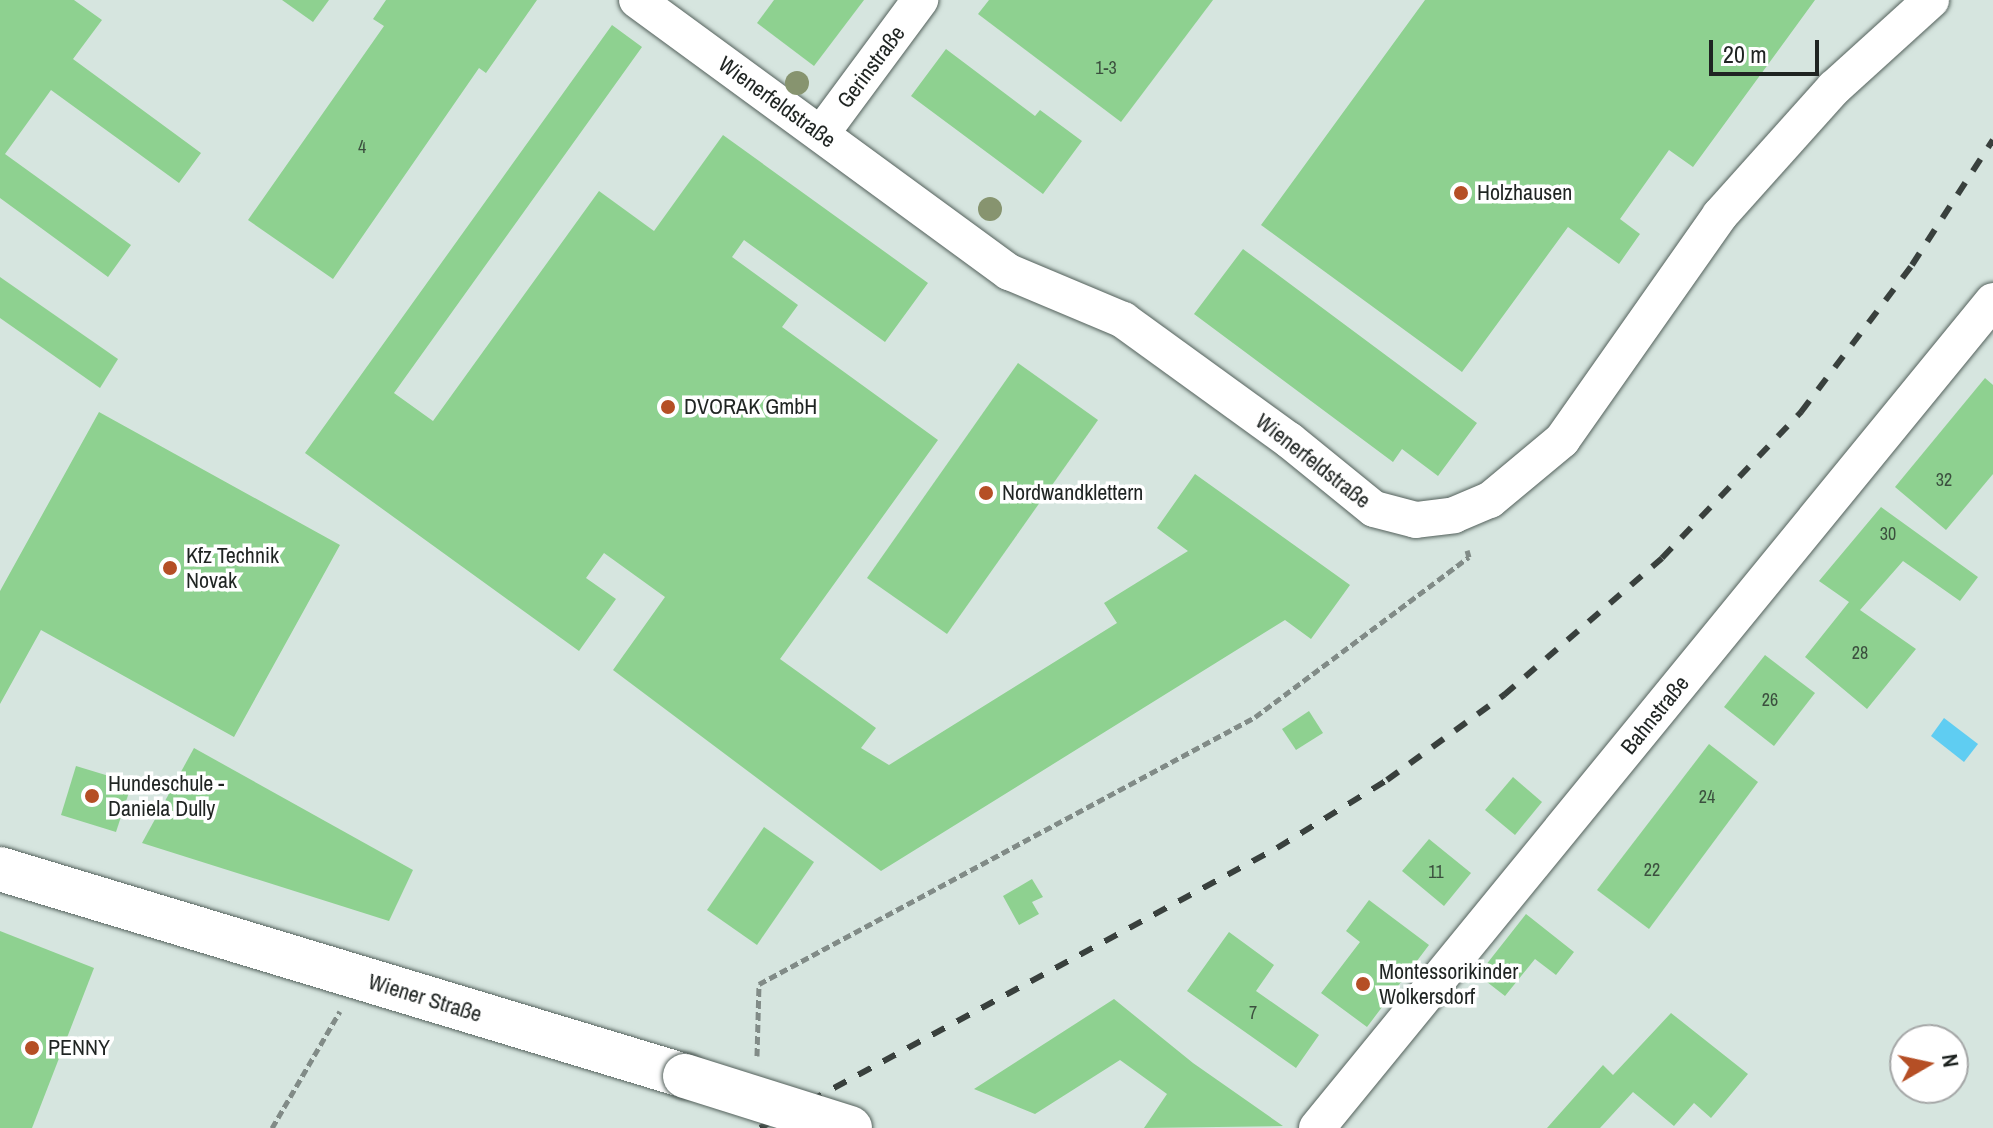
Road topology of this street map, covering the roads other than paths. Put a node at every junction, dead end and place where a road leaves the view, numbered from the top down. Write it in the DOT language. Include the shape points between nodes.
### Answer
graph roads {
  1 [pos="637,0"];
  2 [pos="920,0"];
  3 [pos="1931,0"];
  4 [pos="821,134"];
  5 [pos="1993,301"];
  6 [pos="0,869"];
  7 [pos="850,1128"];
  8 [pos="1317,1128"];
  1 -- 4 [label="street, Wienerfeldstraße"];
  2 -- 4 [label="street, Gerinstraße"];
  3 -- 4 [label="street, Wienerfeldstraße" via="1834,88 1720,215 1562,440 1490,500 1454,515 1416,520 1374,509 1145,334 1009,272"];
  5 -- 8 [label="street, Bahnstraße"];
  6 -- 7 [label="main road, Wiener Straße, bridge"];
}
